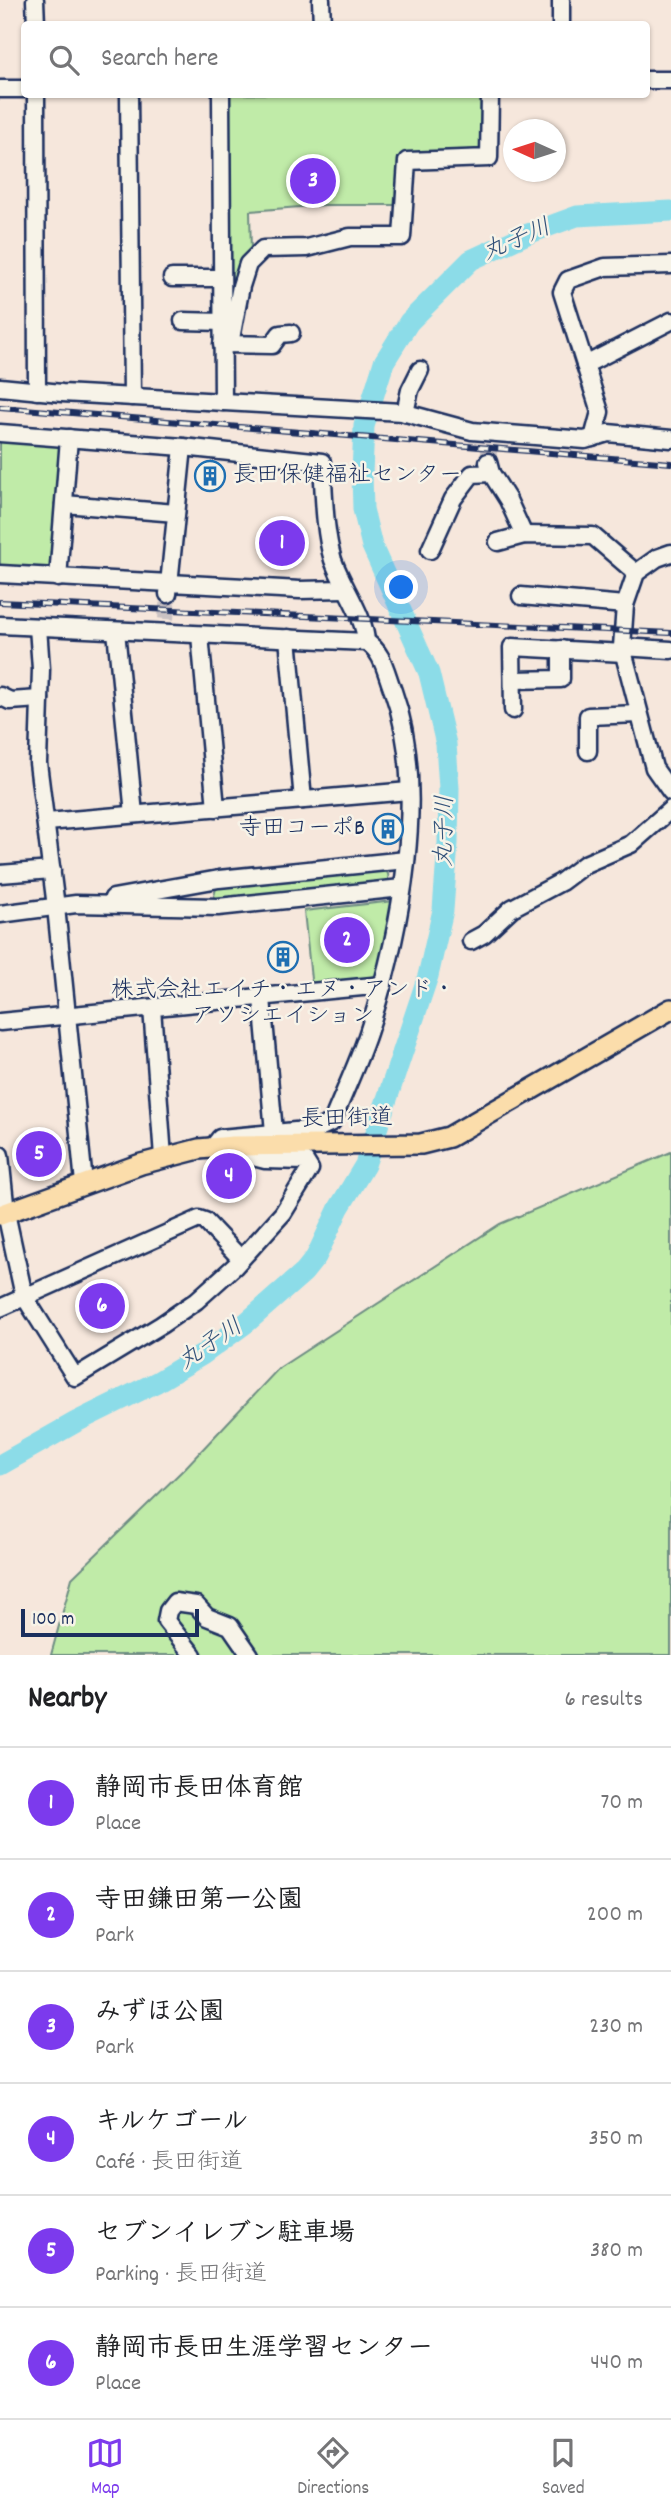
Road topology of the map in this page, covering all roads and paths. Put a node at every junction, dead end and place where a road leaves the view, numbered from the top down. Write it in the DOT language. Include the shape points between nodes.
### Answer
graph roads {
  1 [pos="35,0"];
  2 [pos="321,0"];
  3 [pos="561,0"];
  4 [pos="36,21"];
  5 [pos="322,21"];
  6 [pos="561,21"];
  7 [pos="650,80"];
  8 [pos="671,80"];
  9 [pos="0,89"];
  10 [pos="21,89"];
  11 [pos="36,98"];
  12 [pos="129,98"];
  13 [pos="221,98"];
  14 [pos="490,98"];
  15 [pos="671,265"];
  16 [pos="172,278"];
  17 [pos="222,278"];
  18 [pos="183,321"];
  19 [pos="223,321"];
  20 [pos="671,321"];
  21 [pos="291,333"];
  22 [pos="226,344"];
  23 [pos="585,365"];
  24 [pos="420,370"];
  25 [pos="0,387"];
  26 [pos="37,391"];
  27 [pos="132,397"];
  28 [pos="223,402"];
  29 [pos="403,412"];
  30 [pos="0,433"];
  31 [pos="69,438"];
  32 [pos="593,438"];
  33 [pos="671,439"];
  34 [pos="183,447"];
  35 [pos="64,504"];
  36 [pos="176,513"];
  37 [pos="524,536"];
  38 [pos="498,542"];
  39 [pos="430,550"];
  40 [pos="671,553"];
  41 [pos="636,573"];
  42 [pos="0,574"];
  43 [pos="58,578"];
  44 [pos="168,588"];
  45 [pos="344,589"];
  46 [pos="521,596"];
  47 [pos="625,605"];
  48 [pos="0,625"];
  49 [pos="38,627"];
  50 [pos="116,631"];
  51 [pos="200,635"];
  52 [pos="288,638"];
  53 [pos="366,642"];
  54 [pos="561,649"];
  55 [pos="623,650"];
  56 [pos="671,650"];
  57 [pos="513,680"];
  58 [pos="40,699"];
  59 [pos="3,700"];
  60 [pos="513,709"];
  61 [pos="639,713"];
  62 [pos="588,751"];
  63 [pos="410,791"];
  64 [pos="671,792"];
  65 [pos="303,800"];
  66 [pos="216,808"];
  67 [pos="671,809"];
  68 [pos="134,814"];
  69 [pos="47,822"];
  70 [pos="406,860"];
  71 [pos="52,870"];
  72 [pos="0,874"];
  73 [pos="402,888"];
  74 [pos="76,904"];
  75 [pos="56,907"];
  76 [pos="0,914"];
  77 [pos="471,941"];
  78 [pos="383,985"];
  79 [pos="262,998"];
  80 [pos="152,1008"];
  81 [pos="671,1009"];
  82 [pos="66,1017"];
  83 [pos="0,1022"];
  84 [pos="274,1132"];
  85 [pos="213,1147"];
  86 [pos="0,1155"];
  87 [pos="163,1157"];
  88 [pos="83,1183"];
  89 [pos="3,1214"];
  90 [pos="241,1259"];
  91 [pos="23,1296"];
  92 [pos="0,1308"];
  93 [pos="192,1655"];
  94 [pos="250,1655"];
  1 -- 4 [label="street"];
  2 -- 5 [label="street"];
  3 -- 6 [label="street"];
  7 -- 8 [label="street"];
  9 -- 10 [label="street"];
  11 -- 26 [label="street"];
  12 -- 27 [label="street"];
  13 -- 17 [label="street"];
  14 -- 22 [label="street" via="489,158 407,160 402,237 351,237 307,248 263,248 248,264"];
  15 -- 23 [label="street" via="604,267 568,280 562,292"];
  16 -- 17 [label="street"];
  17 -- 19 [label="street"];
  18 -- 19 [label="street"];
  19 -- 22 [label="street"];
  20 -- 23 [label="street"];
  21 -- 22 [label="street" via="281,334 272,345"];
  22 -- 28 [label="street"];
  23 -- 32 [label="street" via="600,412"];
  24 -- 29 [label="street"];
  25 -- 26 [label="street"];
  26 -- 27 [label="street"];
  27 -- 28 [label="street"];
  28 -- 29 [label="street"];
  29 -- 32 [label="street" via="491,437"];
  30 -- 31 [label="street"];
  31 -- 34 [label="street"];
  31 -- 35 [label="street"];
  32 -- 33 [label="street" via="608,433"];
  34 -- 36 [label="street"];
  34 -- 45 [label="street" via="322,462 332,558"];
  35 -- 36 [label="street"];
  35 -- 43 [label="street"];
  36 -- 44 [label="street"];
  37 -- 38 [label="street"];
  37 -- 39 [label="street" via="489,468 472,474 453,499"];
  37 -- 41 [label="street" via="593,536"];
  40 -- 41 [label="street"];
  41 -- 47 [label="street"];
  42 -- 43 [label="street"];
  43 -- 44 [label="street"];
  44 -- 45 [label="street"];
  45 -- 53 [label="street"];
  46 -- 47 [label="street"];
  47 -- 55 [label="street"];
  48 -- 49 [label="street"];
  49 -- 50 [label="street"];
  49 -- 58 [label="street"];
  50 -- 51 [label="street" via="165,626"];
  50 -- 68 [label="street"];
  51 -- 52 [label="street"];
  51 -- 66 [label="street"];
  52 -- 53 [label="street"];
  52 -- 65 [label="street"];
  53 -- 63 [label="street" via="375,647 381,660 401,724"];
  54 -- 55 [label="street"];
  54 -- 57 [label="street" via="561,679"];
  54 -- 57 [label="street" via="512,647"];
  55 -- 56 [label="street"];
  55 -- 61 [label="street"];
  57 -- 60 [label="street"];
  58 -- 59 [label="street"];
  58 -- 69 [label="street" via="38,764"];
  61 -- 62 [label="street" via="589,716"];
  61 -- 64 [label="street" via="654,768"];
  63 -- 65 [label="street"];
  63 -- 70 [label="street"];
  65 -- 66 [label="street"];
  66 -- 68 [label="street"];
  67 -- 77 [label="street" via="631,844 585,864 512,908"];
  68 -- 69 [label="street"];
  69 -- 71 [label="street"];
  70 -- 73 [label="street"];
  70 -- 74 [label="street" via="219,879"];
  71 -- 72 [label="street"];
  71 -- 75 [label="street"];
  73 -- 74 [label="street" via="218,908"];
  73 -- 78 [label="street"];
  74 -- 75 [label="street"];
  75 -- 76 [label="street"];
  75 -- 82 [label="street"];
  78 -- 79 [label="street"];
  78 -- 84 [label="street" via="332,1122 317,1129"];
  79 -- 80 [label="street"];
  79 -- 84 [label="street"];
  80 -- 82 [label="street"];
  80 -- 87 [label="street"];
  81 -- 85 [label="main road, 長田街道" via="449,1137 421,1144"];
  82 -- 83 [label="street"];
  82 -- 88 [label="street"];
  84 -- 85 [label="street" via="220,1138"];
  85 -- 87 [label="main road, 長田街道"];
  85 -- 90 [label="street" via="265,1160 305,1161 310,1169 283,1213"];
  86 -- 89 [label="street"];
  87 -- 88 [label="main road, 長田街道"];
  88 -- 89 [label="main road, 長田街道"];
  89 -- 91 [label="street"];
  90 -- 91 [label="street" via="199,1219"];
  90 -- 91 [label="street" via="196,1301 75,1377"];
  91 -- 92 [label="street"];
  93 -- 94 [label="street" via="166,1621 175,1602 196,1605 207,1617 229,1626"];
}
